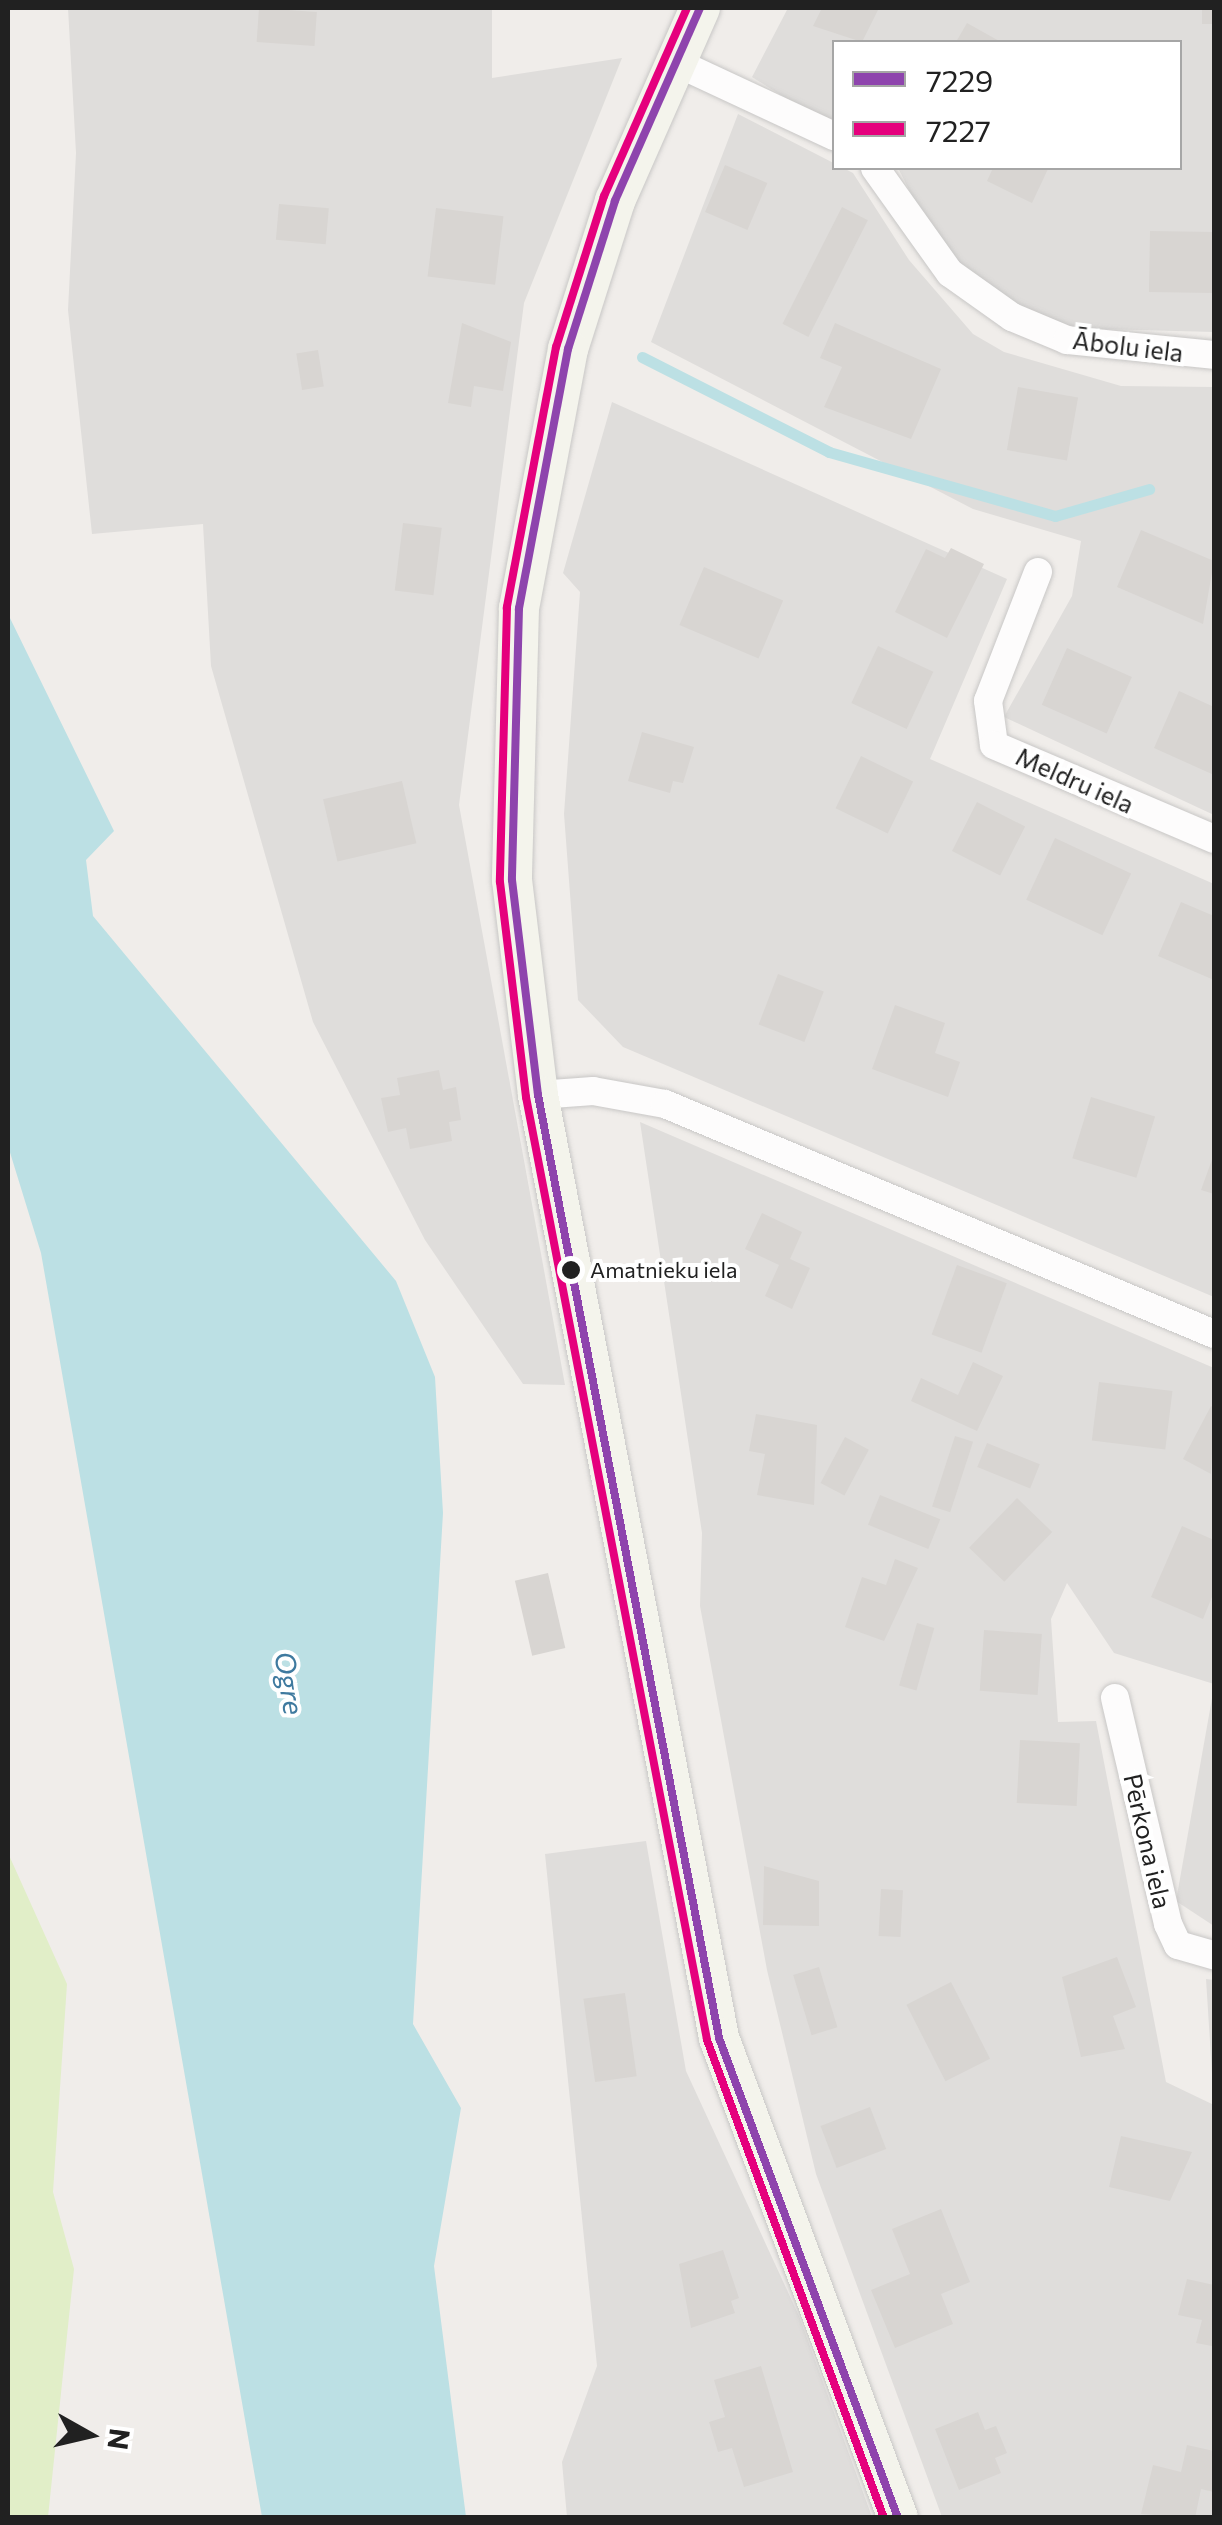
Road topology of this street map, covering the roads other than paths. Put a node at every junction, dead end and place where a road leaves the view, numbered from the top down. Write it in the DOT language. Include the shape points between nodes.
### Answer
graph roads {
  1 [pos="700,8"];
  2 [pos="673,60"];
  3 [pos="832,135"];
  4 [pos="876,170"];
  5 [pos="1214,355"];
  6 [pos="1038,572"];
  7 [pos="1214,839"];
  8 [pos="538,1095"];
  9 [pos="1214,1334"];
  10 [pos="1115,1698"];
  11 [pos="1214,1954"];
  12 [pos="898,2518"];
  1 -- 2 [label="main road"];
  2 -- 3 [label="street"];
  2 -- 8 [label="main road" via="568,350 519,608 511,842"];
  4 -- 5 [label="street, Ābolu iela" via="950,273 1012,317 1066,340"];
  6 -- 7 [label="street, Meldru iela" via="988,701 994,744"];
  8 -- 9 [label="street" via="592,1091 665,1104"];
  8 -- 12 [label="main road" via="718,2038"];
  10 -- 11 [label="street, Pērkona iela" via="1168,1924 1178,1945"];
}
